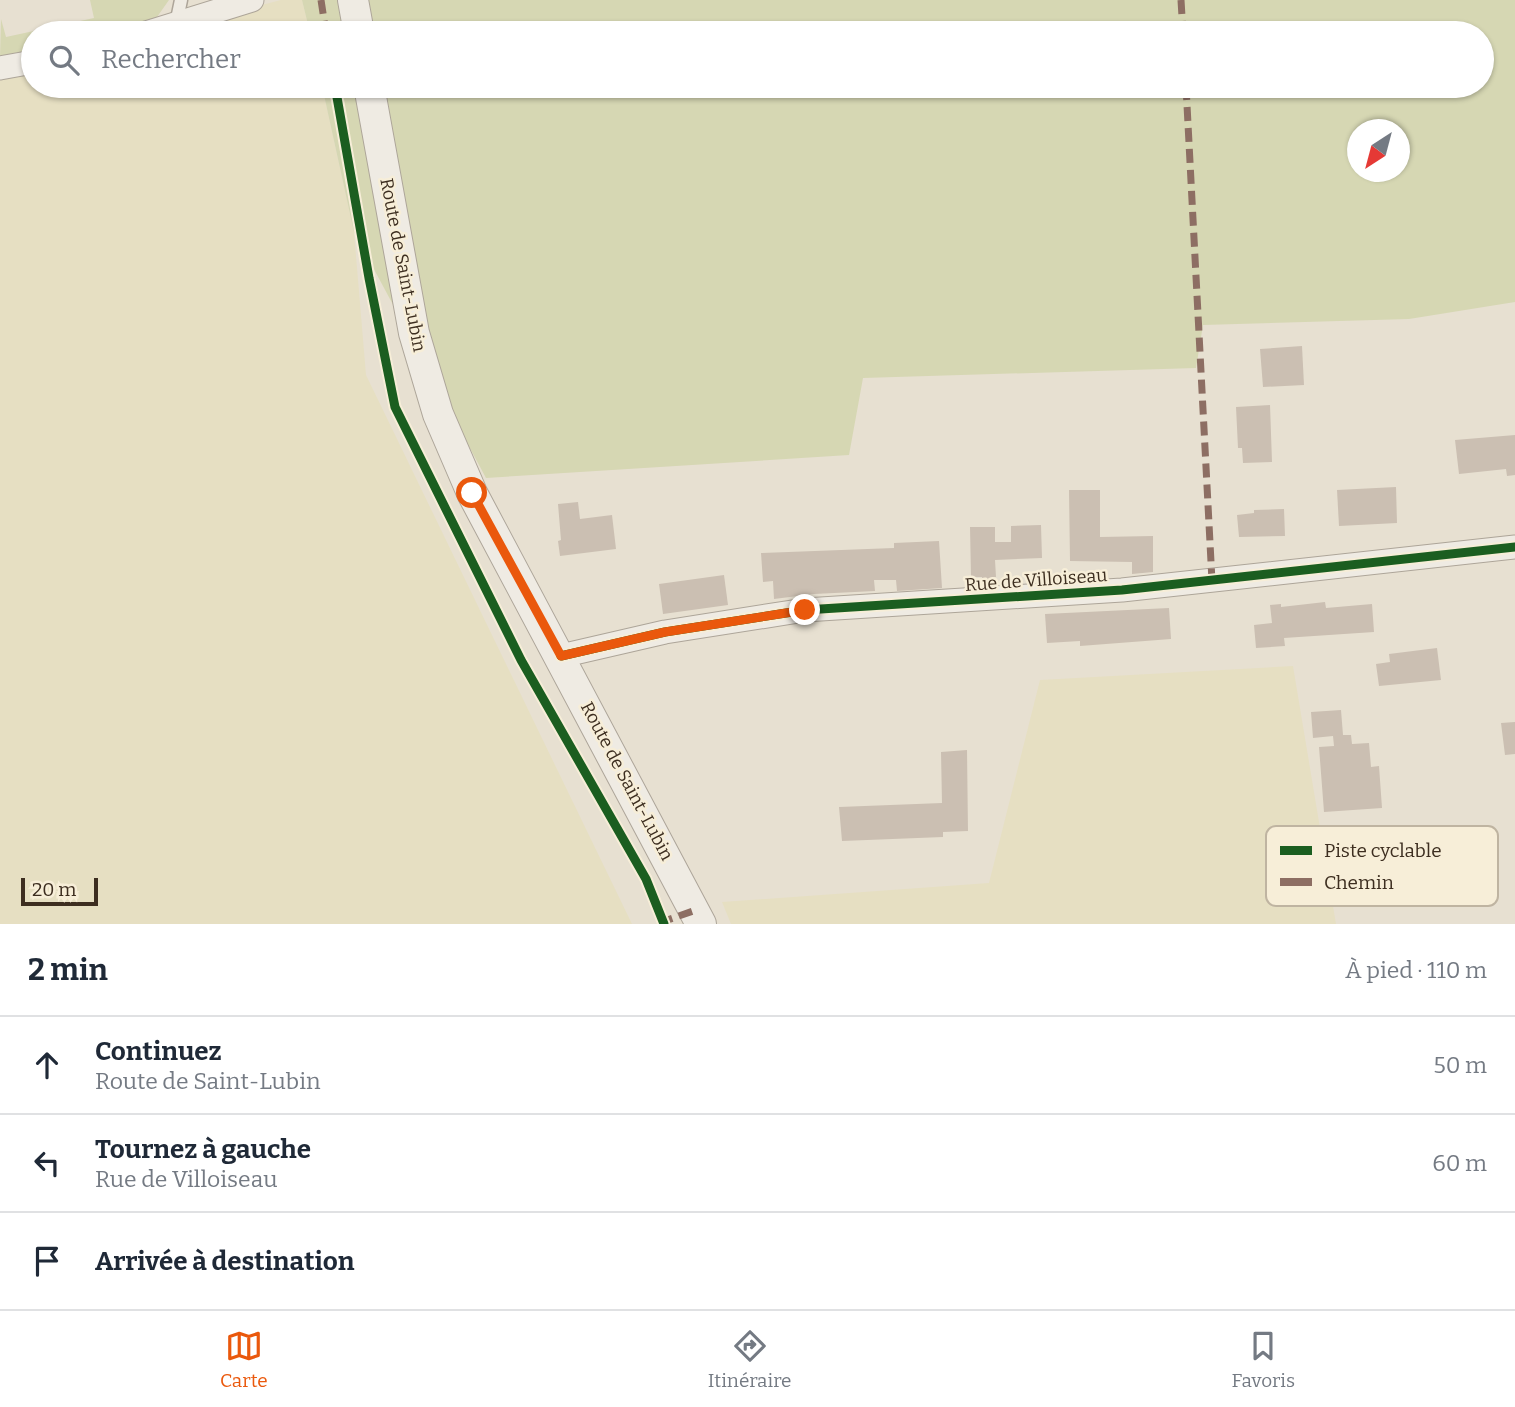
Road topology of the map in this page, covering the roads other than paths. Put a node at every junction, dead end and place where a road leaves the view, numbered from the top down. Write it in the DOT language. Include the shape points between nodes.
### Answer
graph roads {
  1 [pos="181,0"];
  2 [pos="252,0"];
  3 [pos="353,0"];
  4 [pos="177,21"];
  5 [pos="186,21"];
  6 [pos="357,21"];
  7 [pos="21,64"];
  8 [pos="0,68"];
  9 [pos="371,98"];
  10 [pos="1515,547"];
  11 [pos="561,656"];
  12 [pos="702,924"];
  1 -- 4 [label="lane"];
  2 -- 5 [label="street"];
  3 -- 6 [label="street"];
  7 -- 8 [label="street"];
  9 -- 11 [label="street, Route de Saint-Lubin" via="414,333 438,414 472,493"];
  10 -- 11 [label="street, Rue de Villoiseau" via="1122,590 805,610 665,632"];
  11 -- 12 [label="street, Route de Saint-Lubin"];
}
